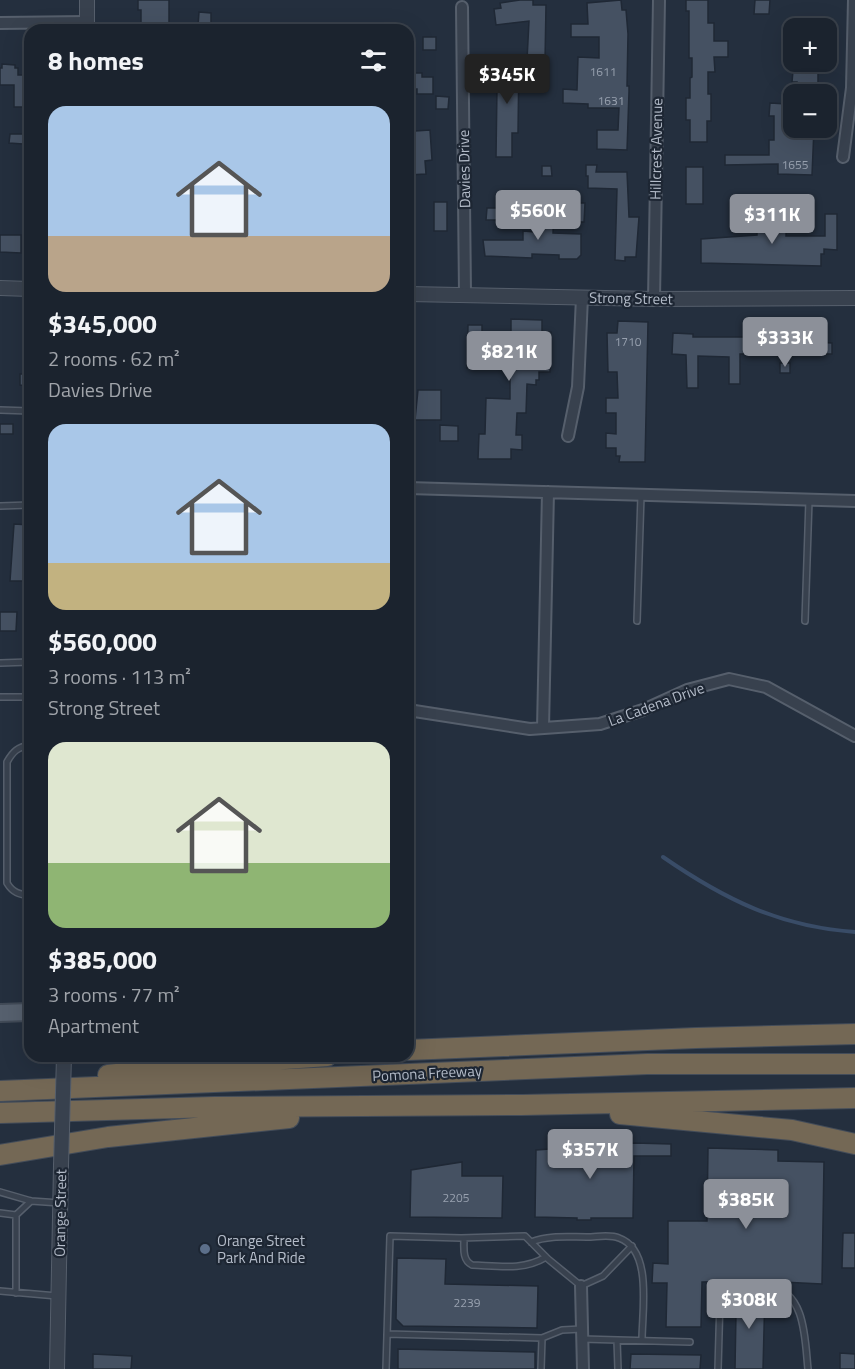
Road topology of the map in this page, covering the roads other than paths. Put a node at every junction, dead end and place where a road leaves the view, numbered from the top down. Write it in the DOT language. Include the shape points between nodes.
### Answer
graph roads {
  1 [pos="87,0"];
  2 [pos="659,0"];
  3 [pos="854,0"];
  4 [pos="462,7"];
  5 [pos="0,23"];
  6 [pos="29,24"];
  7 [pos="87,24"];
  8 [pos="854,35"];
  9 [pos="843,157"];
  10 [pos="0,288"];
  11 [pos="24,289"];
  12 [pos="414,294"];
  13 [pos="465,294"];
  14 [pos="582,297"];
  15 [pos="654,298"];
  16 [pos="855,298"];
  17 [pos="0,410"];
  18 [pos="24,411"];
  19 [pos="568,436"];
  20 [pos="414,488"];
  21 [pos="548,492"];
  22 [pos="641,495"];
  23 [pos="809,500"];
  24 [pos="855,501"];
  25 [pos="24,505"];
  26 [pos="0,506"];
  27 [pos="637,621"];
  28 [pos="805,621"];
  29 [pos="24,662"];
  30 [pos="0,663"];
  31 [pos="0,697"];
  32 [pos="24,697"];
  33 [pos="414,711"];
  34 [pos="543,728"];
  35 [pos="855,736"];
  36 [pos="24,746"];
  37 [pos="24,895"];
  38 [pos="24,1012"];
  39 [pos="0,1013"];
  40 [pos="855,1022"];
  41 [pos="855,1034"];
  42 [pos="696,1038"];
  43 [pos="414,1049"];
  44 [pos="64,1062"];
  45 [pos="245,1062"];
  46 [pos="855,1064"];
  47 [pos="0,1089"];
  48 [pos="855,1098"];
  49 [pos="522,1105"];
  50 [pos="424,1106"];
  51 [pos="0,1113"];
  52 [pos="855,1144"];
  53 [pos="0,1155"];
  54 [pos="0,1192"];
  55 [pos="31,1201"];
  56 [pos="60,1203"];
  57 [pos="0,1213"];
  58 [pos="16,1215"];
  59 [pos="464,1238"];
  60 [pos="531,1242"];
  61 [pos="632,1246"];
  62 [pos="546,1257"];
  63 [pos="581,1286"];
  64 [pos="0,1291"];
  65 [pos="16,1293"];
  66 [pos="58,1297"];
  67 [pos="387,1334"];
  68 [pos="582,1334"];
  69 [pos="542,1338"];
  70 [pos="617,1340"];
  71 [pos="642,1340"];
  72 [pos="690,1342"];
  73 [pos="57,1369"];
  74 [pos="386,1369"];
  75 [pos="541,1369"];
  76 [pos="583,1369"];
  77 [pos="618,1369"];
  78 [pos="717,1369"];
  79 [pos="808,1369"];
  1 -- 7 [label="street"];
  2 -- 15 [label="street, Hillcrest Avenue"];
  3 -- 8 [label="street"];
  4 -- 13 [label="street, Davies Drive"];
  5 -- 6 [label="street"];
  8 -- 9 [label="street"];
  10 -- 11 [label="street"];
  12 -- 13 [label="street, Strong Street"];
  13 -- 14 [label="street, Strong Street"];
  14 -- 15 [label="street, Strong Street"];
  14 -- 19 [label="street" via="578,387"];
  15 -- 16 [label="street, Strong Street"];
  17 -- 18 [label="lane"];
  20 -- 21 [label="street"];
  21 -- 22 [label="street"];
  21 -- 34 [label="street"];
  22 -- 23 [label="street"];
  22 -- 27 [label="lane"];
  23 -- 24 [label="street"];
  23 -- 28 [label="lane"];
  25 -- 26 [label="lane"];
  29 -- 30 [label="lane"];
  31 -- 32 [label="lane"];
  33 -- 34 [label="street, La Cadena Drive"];
  34 -- 35 [label="street, La Cadena Drive" via="600,724 687,690 729,679 766,687"];
  36 -- 37 [label="lane" via="12,753 7,762 7,883 12,891"];
  38 -- 39 [label="main road"];
  40 -- 42 [label="highway"];
  41 -- 42 [label="highway"];
  42 -- 43 [label="highway"];
  44 -- 56 [label="street, Orange Street, bridge"];
  45 -- 47 [label="highway"];
  46 -- 47 [label="highway, Pomona Freeway" via="636,1065"];
  48 -- 49 [label="highway, Pomona Freeway"];
  49 -- 50 [label="highway, Pomona Freeway"];
  49 -- 52 [label="highway" via="792,1130"];
  50 -- 51 [label="highway, Pomona Freeway"];
  50 -- 53 [label="highway" via="142,1133"];
  54 -- 55 [label="lane"];
  55 -- 56 [label="lane"];
  55 -- 58 [label="lane"];
  56 -- 66 [label="street, Orange Street"];
  57 -- 58 [label="lane"];
  58 -- 65 [label="lane"];
  59 -- 60 [label="lane" via="518,1235"];
  59 -- 62 [label="lane" via="465,1257 472,1265 525,1266"];
  59 -- 67 [label="lane" via="390,1236"];
  60 -- 61 [label="lane" via="545,1237 617,1237"];
  60 -- 62 [label="lane"];
  61 -- 63 [label="lane" via="603,1276"];
  61 -- 71 [label="lane" via="643,1272"];
  62 -- 63 [label="lane"];
  63 -- 68 [label="street"];
  64 -- 65 [label="lane"];
  65 -- 66 [label="lane"];
  66 -- 73 [label="street, Orange Street"];
  67 -- 69 [label="lane"];
  67 -- 74 [label="lane"];
  68 -- 69 [label="lane" via="562,1330"];
  68 -- 70 [label="lane"];
  68 -- 76 [label="street"];
  69 -- 75 [label="lane"];
  70 -- 71 [label="lane"];
  70 -- 77 [label="lane"];
  71 -- 72 [label="lane"];
  78 -- 79 [label="lane" via="720,1299 724,1291 772,1287 791,1297 802,1316"];
}
